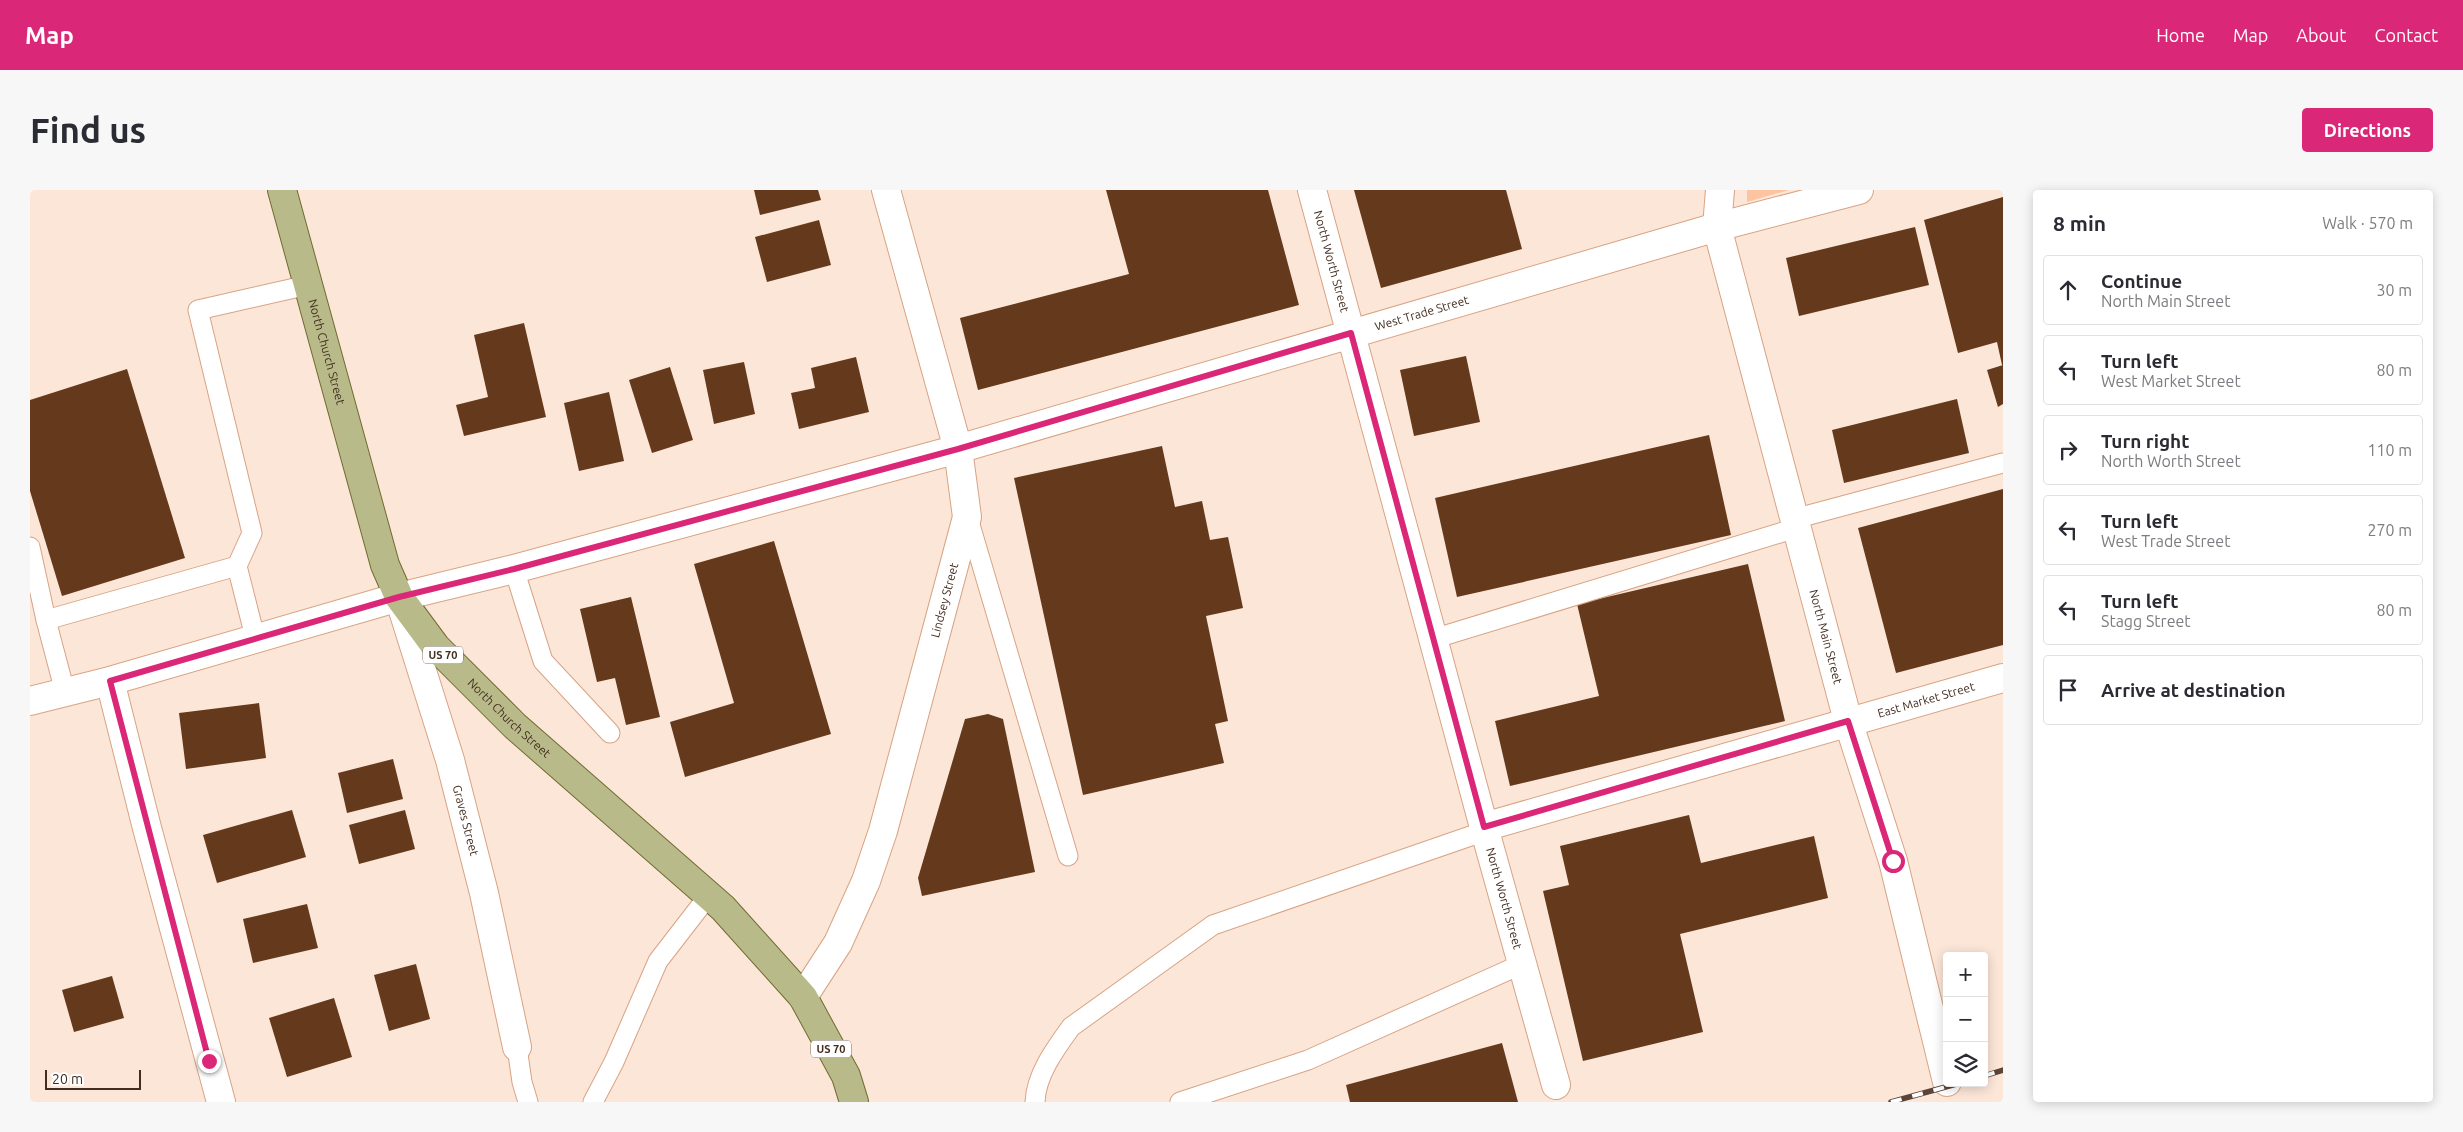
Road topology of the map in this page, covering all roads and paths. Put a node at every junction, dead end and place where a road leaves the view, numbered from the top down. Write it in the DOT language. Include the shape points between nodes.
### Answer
graph roads {
  1 [pos="282,190"];
  2 [pos="886,190"];
  3 [pos="1312,190"];
  4 [pos="1720,190"];
  5 [pos="1859,190"];
  6 [pos="1717,227"];
  7 [pos="308,285"];
  8 [pos="1351,333"];
  9 [pos="958,449"];
  10 [pos="2003,463"];
  11 [pos="967,517"];
  12 [pos="1795,524"];
  13 [pos="30,547"];
  14 [pos="237,566"];
  15 [pos="514,569"];
  16 [pos="399,597"];
  17 [pos="46,620"];
  18 [pos="255,637"];
  19 [pos="1434,639"];
  20 [pos="2003,678"];
  21 [pos="110,681"];
  22 [pos="65,692"];
  23 [pos="30,701"];
  24 [pos="1848,721"];
  25 [pos="610,733"];
  26 [pos="1484,829"];
  27 [pos="1068,856"];
  28 [pos="709,895"];
  29 [pos="1522,964"];
  30 [pos="803,997"];
  31 [pos="517,1047"];
  32 [pos="1556,1085"];
  33 [pos="1948,1091"];
  34 [pos="221,1102"];
  35 [pos="528,1102"];
  36 [pos="593,1102"];
  37 [pos="854,1102"];
  38 [pos="1035,1102"];
  39 [pos="1180,1102"];
  1 -- 7 [label="main road, North Church Street / US 70"];
  2 -- 9 [label="street, Lindsey Street"];
  3 -- 8 [label="street, North Worth Street"];
  4 -- 6 [label="street, North Main Street"];
  5 -- 6 [label="street, West Trade Street"];
  6 -- 8 [label="street, West Trade Street"];
  6 -- 12 [label="street, North Main Street"];
  7 -- 14 [label="lane" via="198,310 252,532"];
  7 -- 16 [label="main road, North Church Street / US 70" via="385,565"];
  8 -- 9 [label="street, West Trade Street"];
  8 -- 19 [label="street, North Worth Street"];
  9 -- 11 [label="street, Lindsey Street"];
  9 -- 15 [label="street, West Trade Street"];
  10 -- 12 [label="lane"];
  11 -- 27 [label="lane"];
  11 -- 30 [label="street, Lindsey Street" via="886,821 869,873 838,943"];
  12 -- 19 [label="lane"];
  12 -- 24 [label="street, North Main Street"];
  13 -- 17 [label="lane"];
  14 -- 17 [label="lane"];
  14 -- 18 [label="lane"];
  15 -- 16 [label="street, West Trade Street"];
  15 -- 25 [label="lane" via="543,661"];
  16 -- 18 [label="street, West Trade Street"];
  16 -- 28 [label="main road, North Church Street / US 70" via="436,647 515,726"];
  16 -- 31 [label="street, Graves Street" via="450,760 484,893"];
  17 -- 22 [label="lane"];
  18 -- 21 [label="street, West Trade Street"];
  19 -- 26 [label="street, North Worth Street"];
  20 -- 24 [label="street, East Market Street"];
  21 -- 22 [label="street, West Trade Street"];
  21 -- 34 [label="street"];
  22 -- 23 [label="street, West Trade Street"];
  24 -- 26 [label="street, East Market Street"];
  24 -- 33 [label="street, North Main Street" via="1893,861"];
  26 -- 29 [label="street, North Worth Street"];
  26 -- 38 [label="lane" via="1213,925 1071,1028 1044,1071"];
  28 -- 30 [label="main road, North Church Street / US 70"];
  28 -- 36 [label="lane" via="658,961"];
  29 -- 32 [label="street, North Worth Street"];
  29 -- 39 [label="lane" via="1308,1060"];
  30 -- 37 [label="main road, US 70" via="846,1076"];
  31 -- 35 [label="lane"];
}
